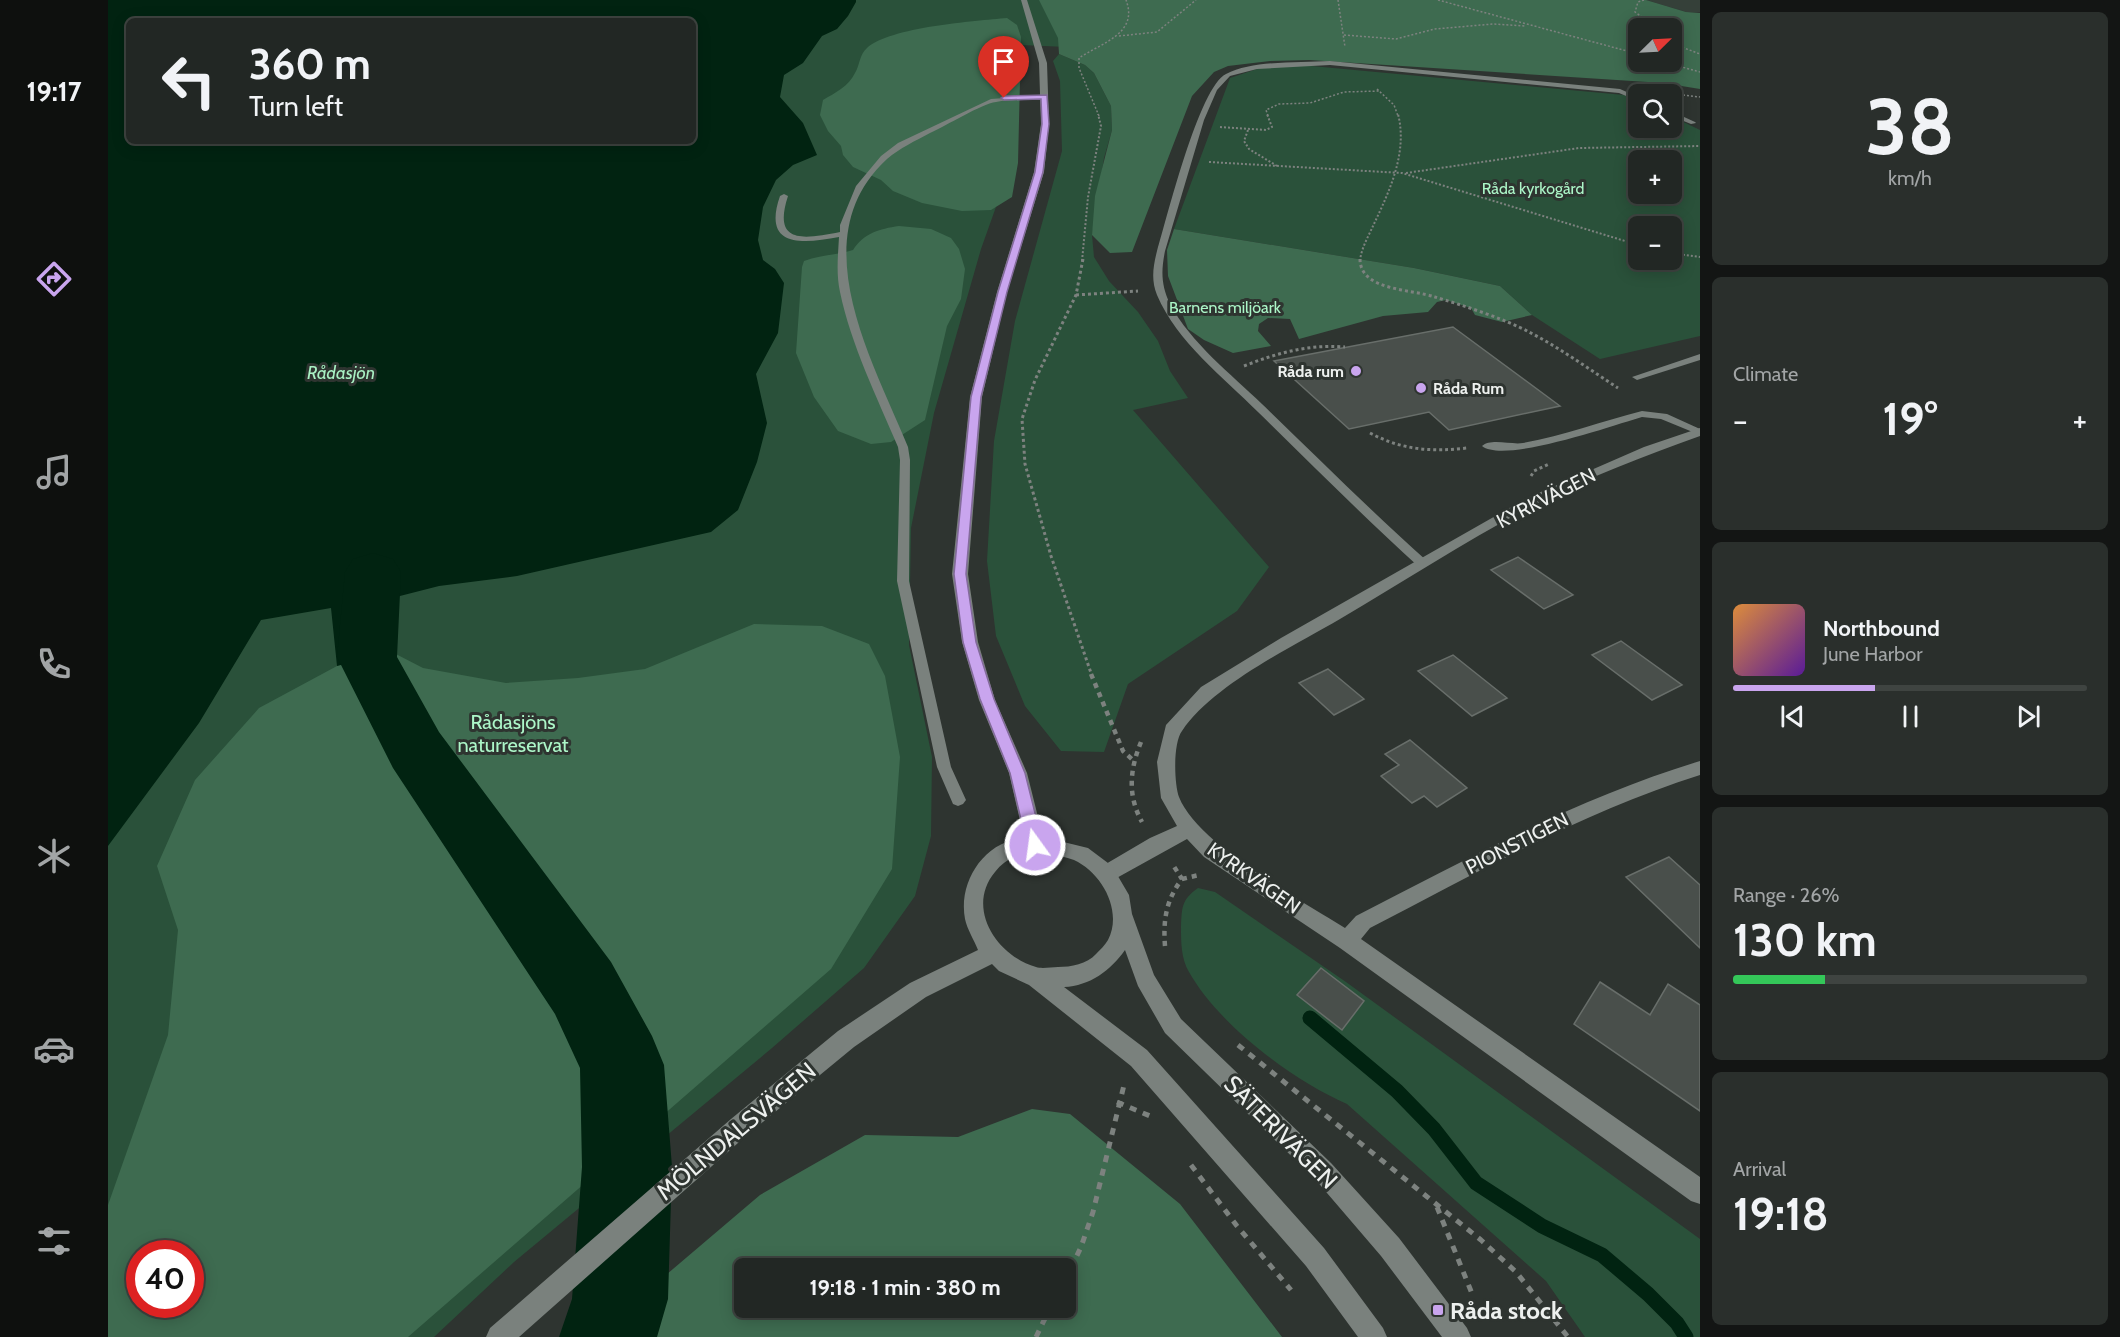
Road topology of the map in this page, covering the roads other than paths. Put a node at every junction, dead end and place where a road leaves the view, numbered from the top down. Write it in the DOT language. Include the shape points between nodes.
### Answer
graph roads {
  1 [pos="1024,0"];
  2 [pos="1628,95"];
  3 [pos="1044,97"];
  4 [pos="1682,118"];
  5 [pos="1693,123"];
  6 [pos="784,196"];
  7 [pos="843,234"];
  8 [pos="1700,357"];
  9 [pos="1637,377"];
  10 [pos="1700,432"];
  11 [pos="1486,446"];
  12 [pos="1423,564"];
  13 [pos="1700,768"];
  14 [pos="958,800"];
  15 [pos="1190,829"];
  16 [pos="1035,845"];
  17 [pos="1107,874"];
  18 [pos="1124,917"];
  19 [pos="1347,941"];
  20 [pos="992,953"];
  21 [pos="1036,978"];
  22 [pos="1700,1192"];
  23 [pos="499,1337"];
  24 [pos="1374,1337"];
  25 [pos="1458,1337"];
  1 -- 3 [label="street" via="1043,63"];
  2 -- 12 [label="lane" via="1348,64 1257,67 1228,75 1214,90 1156,271 1160,290 1181,327 1226,375"];
  3 -- 7 [label="lane" via="993,99 902,145 884,158 860,186"];
  3 -- 16 [label="street" via="1039,172 1002,292 976,397 960,574 970,642 987,699 1018,773"];
  4 -- 5 [label="lane"];
  6 -- 7 [label="lane" via="777,217 787,234 800,240"];
  7 -- 14 [label="lane" via="844,291 857,334 903,447 906,602 944,767"];
  8 -- 9 [label="lane"];
  10 -- 11 [label="lane" via="1653,414 1631,416 1519,447"];
  10 -- 12 [label="street, KYRKVÄGEN" via="1532,501"];
  12 -- 15 [label="street, KYRKVÄGEN" via="1207,691 1183,717 1172,730 1166,762 1170,798"];
  13 -- 19 [label="street, PIONSTIGEN" via="1581,811 1363,922"];
  15 -- 17 [label="street"];
  15 -- 19 [label="street, KYRKVÄGEN" via="1210,851"];
  16 -- 17 [label="street" via="1074,851"];
  16 -- 20 [label="street" via="1004,854 988,866 976,883 972,903 975,924"];
  17 -- 18 [label="street" via="1119,894"];
  18 -- 21 [label="street" via="1120,939 1099,967 1063,980"];
  18 -- 25 [label="street, SÄTERIVÄGEN" via="1145,979 1173,1026 1323,1171 1390,1247"];
  19 -- 22 [label="street, KYRKVÄGEN"];
  20 -- 21 [label="street"];
  20 -- 23 [label="street, MÖLNDALSVÄGEN" via="918,990 846,1039 739,1126"];
  21 -- 24 [label="street" via="1139,1058 1308,1249"];
}
